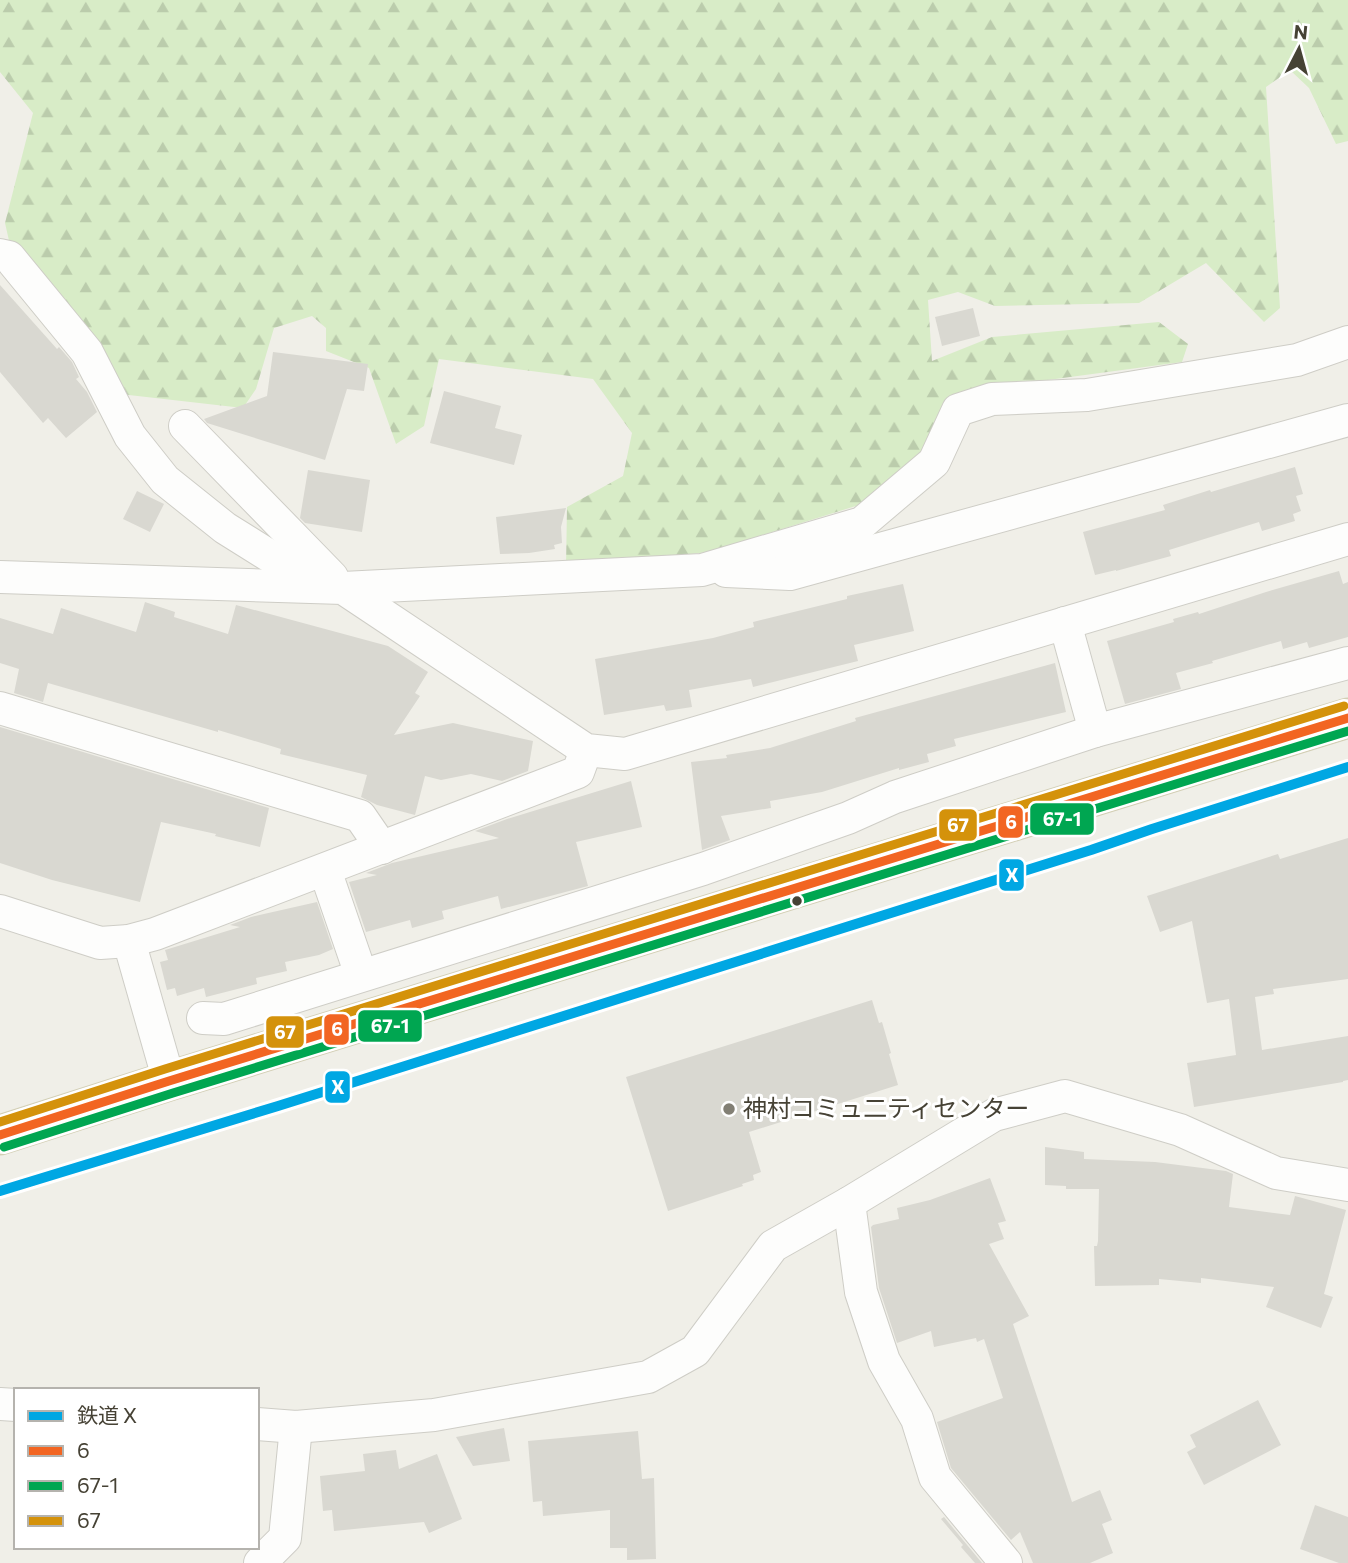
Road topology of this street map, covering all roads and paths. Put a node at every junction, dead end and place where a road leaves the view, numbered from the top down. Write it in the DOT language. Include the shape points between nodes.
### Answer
graph roads {
  1 [pos="0,255"];
  2 [pos="1348,342"];
  3 [pos="1348,420"];
  4 [pos="185,426"];
  5 [pos="1348,539"];
  6 [pos="702,570"];
  7 [pos="0,577"];
  8 [pos="343,588"];
  9 [pos="1065,624"];
  10 [pos="1348,663"];
  11 [pos="0,708"];
  12 [pos="1348,718"];
  13 [pos="1095,731"];
  14 [pos="586,750"];
  15 [pos="382,848"];
  16 [pos="325,870"];
  17 [pos="0,911"];
  18 [pos="129,941"];
  19 [pos="360,975"];
  20 [pos="204,1018"];
  21 [pos="169,1081"];
  22 [pos="0,1135"];
  23 [pos="1348,1185"];
  24 [pos="849,1203"];
  25 [pos="259,1424"];
  26 [pos="296,1427"];
  27 [pos="260,1563"];
  28 [pos="1006,1563"];
  1 -- 8 [label="street" via="9,257 87,352 130,436 164,480 225,528 273,558"];
  2 -- 6 [label="street" via="1297,360 1087,395 992,399 958,410 934,462 862,523"];
  3 -- 6 [label="street" via="790,574"];
  4 -- 8 [label="street"];
  5 -- 9 [label="street"];
  6 -- 8 [label="street"];
  7 -- 8 [label="street"];
  8 -- 14 [label="street"];
  9 -- 13 [label="street"];
  9 -- 14 [label="street" via="625,754"];
  10 -- 13 [label="street"];
  11 -- 15 [label="street" via="360,816"];
  12 -- 21 [label="main road"];
  13 -- 19 [label="street" via="895,797 703,869"];
  14 -- 15 [label="street" via="578,772"];
  15 -- 16 [label="street"];
  16 -- 18 [label="street"];
  16 -- 19 [label="street"];
  17 -- 18 [label="street" via="100,943"];
  18 -- 21 [label="street"];
  19 -- 20 [label="street" via="224,1018"];
  21 -- 22 [label="main road"];
  23 -- 24 [label="street" via="1276,1173 1180,1130 1065,1097 994,1115"];
  24 -- 26 [label="street" via="773,1246 695,1351 648,1377 434,1415"];
  24 -- 28 [label="street" via="861,1292 884,1361 917,1419 935,1476"];
  25 -- 26 [label="street"];
  26 -- 27 [label="street" via="285,1538"];
}
